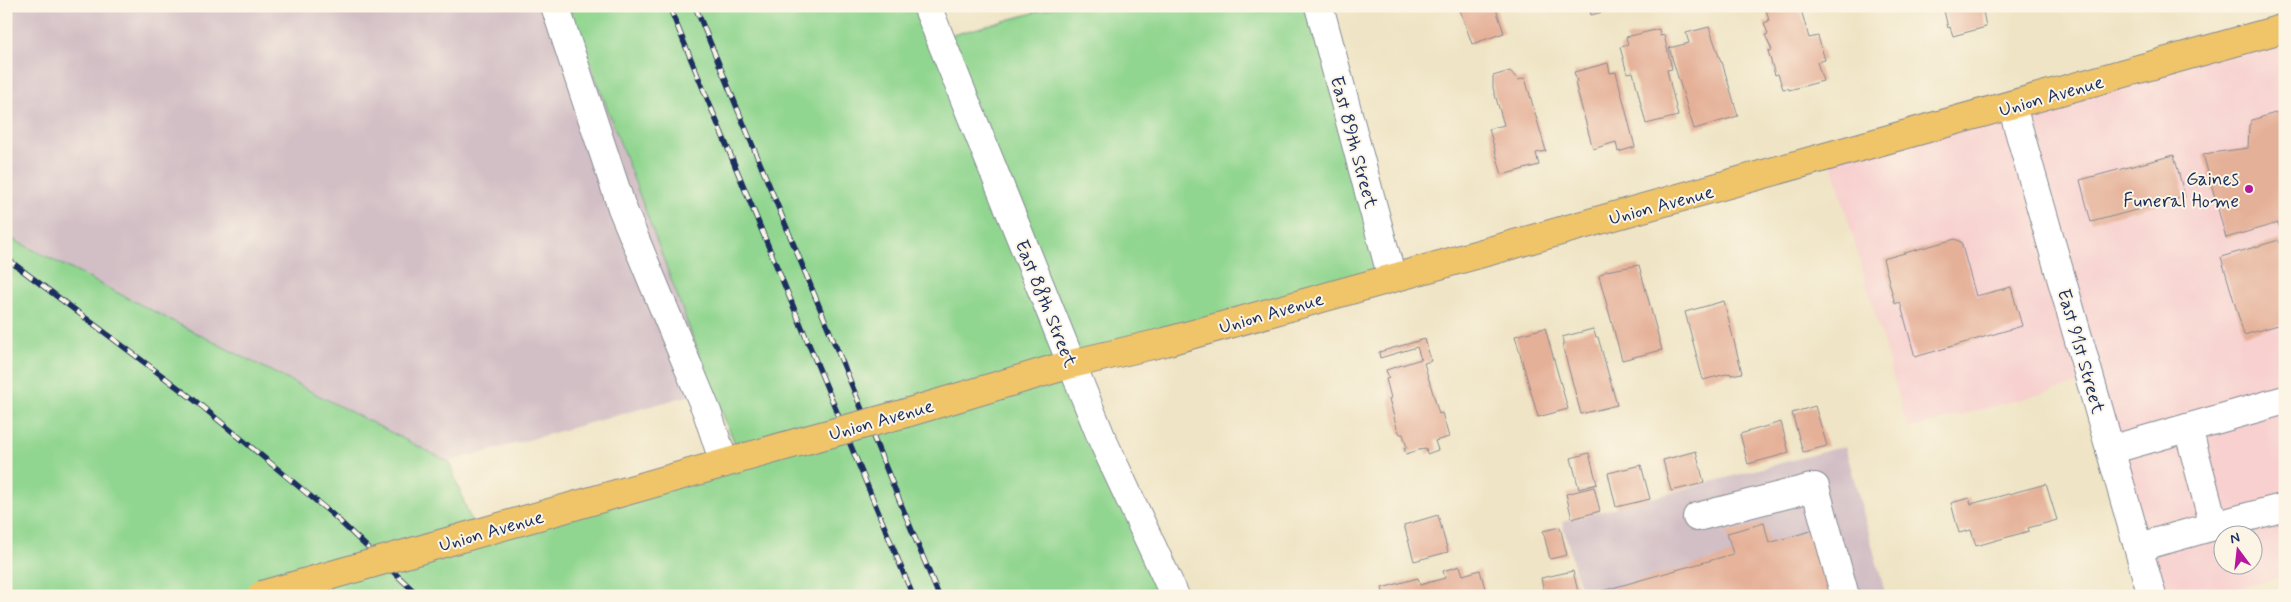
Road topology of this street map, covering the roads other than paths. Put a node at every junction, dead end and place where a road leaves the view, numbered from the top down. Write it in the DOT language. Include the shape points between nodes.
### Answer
graph roads {
  1 [pos="555,6"];
  2 [pos="927,6"];
  3 [pos="1319,6"];
  4 [pos="2285,28"];
  5 [pos="2012,106"];
  6 [pos="1392,278"];
  7 [pos="1071,364"];
  8 [pos="2285,400"];
  9 [pos="2188,428"];
  10 [pos="2110,450"];
  11 [pos="724,463"];
  12 [pos="2285,507"];
  13 [pos="1697,516"];
  14 [pos="2221,524"];
  15 [pos="2214,526"];
  16 [pos="2139,547"];
  17 [pos="260,595"];
  18 [pos="1175,596"];
  19 [pos="1845,596"];
  20 [pos="2152,596"];
  1 -- 11 [label="street" via="622,208 707,412"];
  2 -- 7 [label="street, East 88th Street"];
  3 -- 6 [label="street, East 89th Street"];
  4 -- 5 [label="main road, Union Avenue"];
  5 -- 6 [label="main road, Union Avenue"];
  5 -- 10 [label="street, East 91st Street"];
  6 -- 7 [label="main road, Union Avenue" via="1166,342"];
  7 -- 11 [label="main road, Union Avenue, bridge"];
  7 -- 18 [label="street, East 88th Street"];
  8 -- 9 [label="street"];
  9 -- 10 [label="street"];
  9 -- 15 [label="street"];
  10 -- 16 [label="street, East 91st Street"];
  11 -- 17 [label="main road, Union Avenue, bridge"];
  12 -- 14 [label="street"];
  13 -- 19 [label="street" via="1815,487"];
  15 -- 16 [label="street"];
  16 -- 20 [label="street, East 91st Street"];
}
